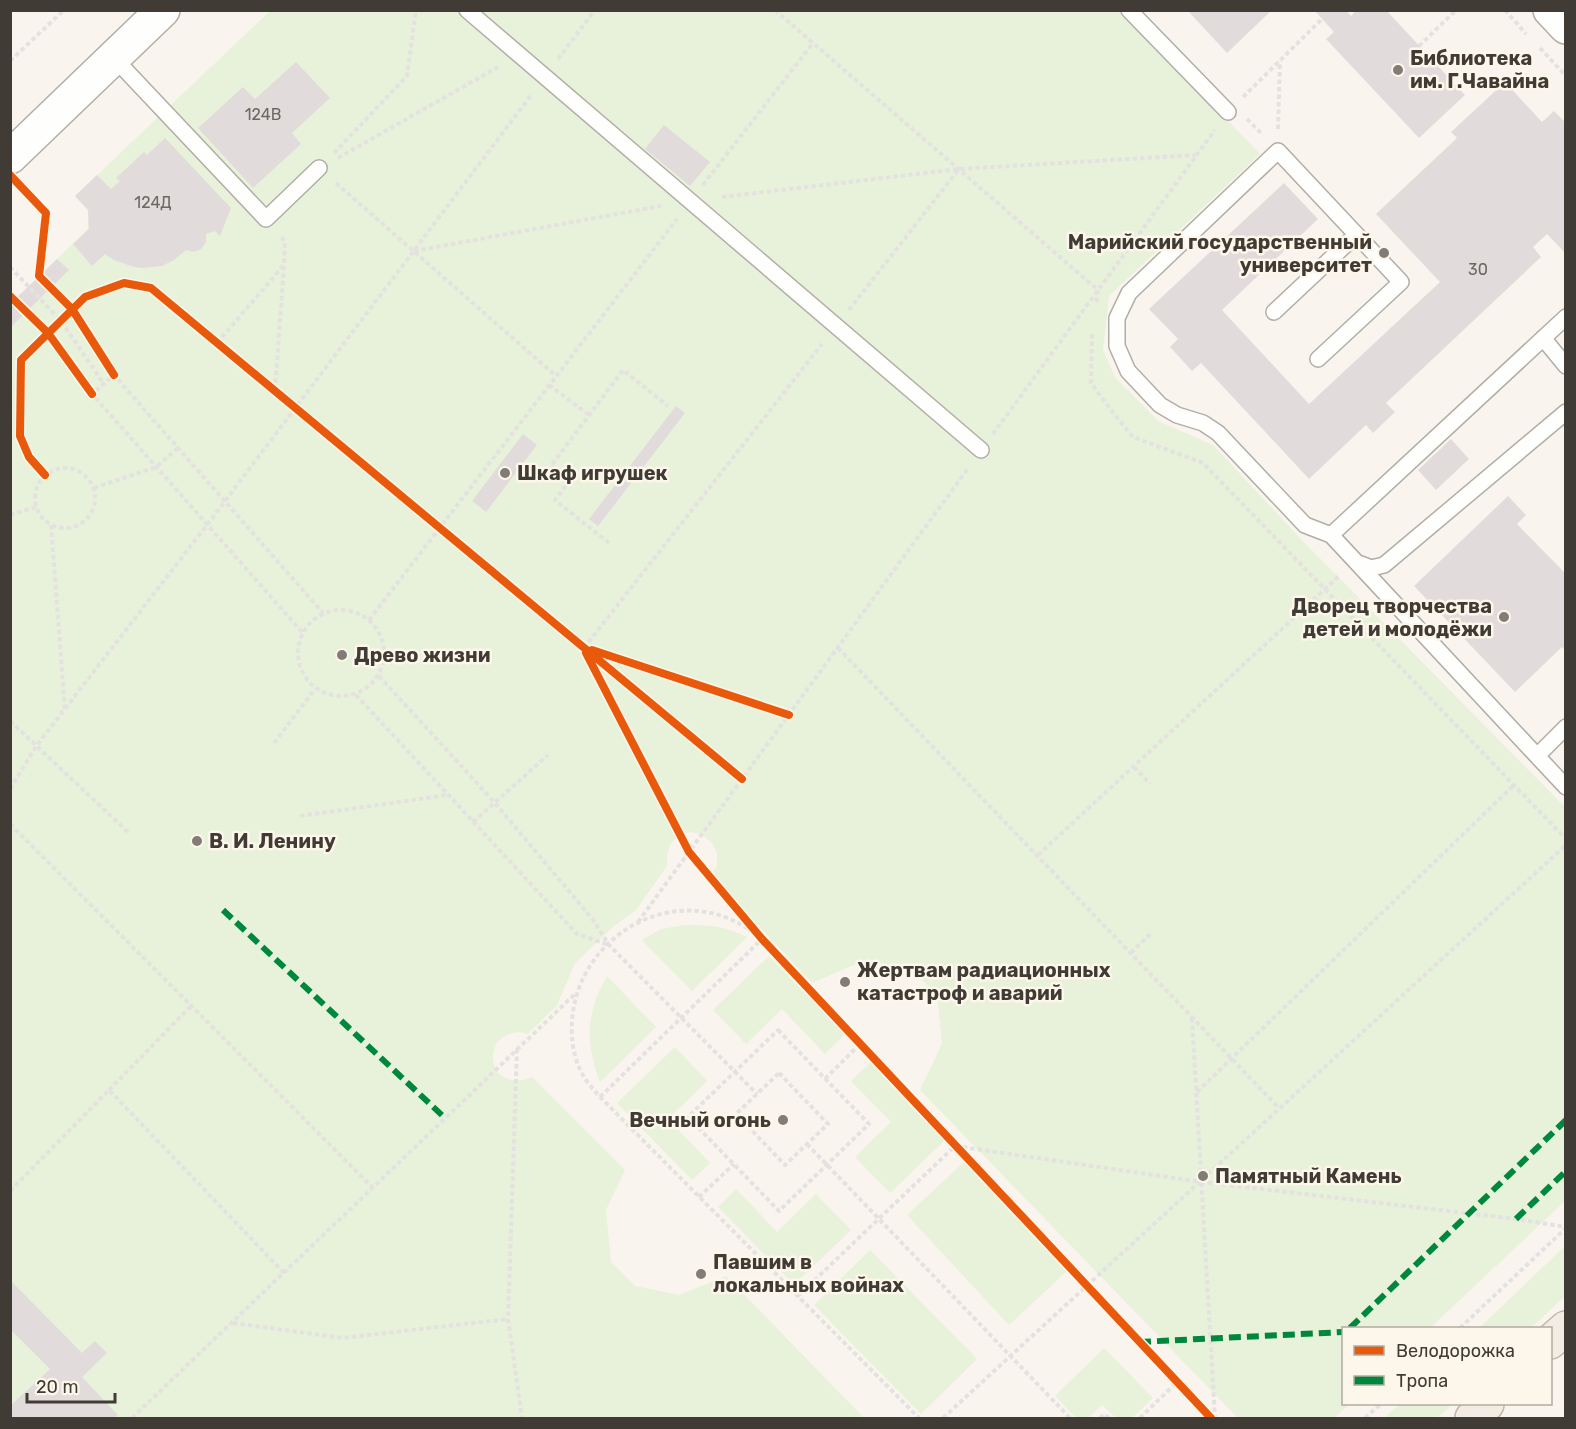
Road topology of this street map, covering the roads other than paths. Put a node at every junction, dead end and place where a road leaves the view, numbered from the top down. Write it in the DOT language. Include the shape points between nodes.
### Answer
graph roads {
  1 [pos="164,10"];
  2 [pos="467,10"];
  3 [pos="1129,10"];
  4 [pos="1550,10"];
  5 [pos="1566,27"];
  6 [pos="114,58"];
  7 [pos="1234,113"];
  8 [pos="14,147"];
  9 [pos="319,168"];
  10 [pos="1356,235"];
  11 [pos="1274,312"];
  12 [pos="1566,317"];
  13 [pos="1543,338"];
  14 [pos="1318,359"];
  15 [pos="1566,366"];
  16 [pos="1566,412"];
  17 [pos="981,450"];
  18 [pos="1331,535"];
  19 [pos="1357,562"];
  20 [pos="1566,728"];
  21 [pos="1537,756"];
  22 [pos="1566,787"];
  23 [pos="1566,1328"];
  24 [pos="1552,1341"];
  25 [pos="1486,1405"];
  26 [pos="1472,1419"];
  1 -- 6 [label="main road"];
  2 -- 17 [label="lane"];
  3 -- 7 [label="lane"];
  4 -- 5 [label="main road"];
  6 -- 8 [label="main road"];
  6 -- 9 [label="lane" via="266,219"];
  10 -- 11 [label="lane"];
  10 -- 14 [label="lane" via="1401,282"];
  10 -- 18 [label="lane" via="1278,151 1129,293 1117,318 1117,346 1128,371 1160,405 1218,432 1305,525"];
  12 -- 13 [label="lane"];
  13 -- 15 [label="lane"];
  13 -- 18 [label="lane"];
  16 -- 19 [label="lane" via="1384,565 1371,568"];
  18 -- 19 [label="lane"];
  19 -- 21 [label="lane"];
  20 -- 21 [label="lane"];
  21 -- 22 [label="lane"];
  23 -- 24 [label="main road"];
  25 -- 26 [label="main road"];
}
